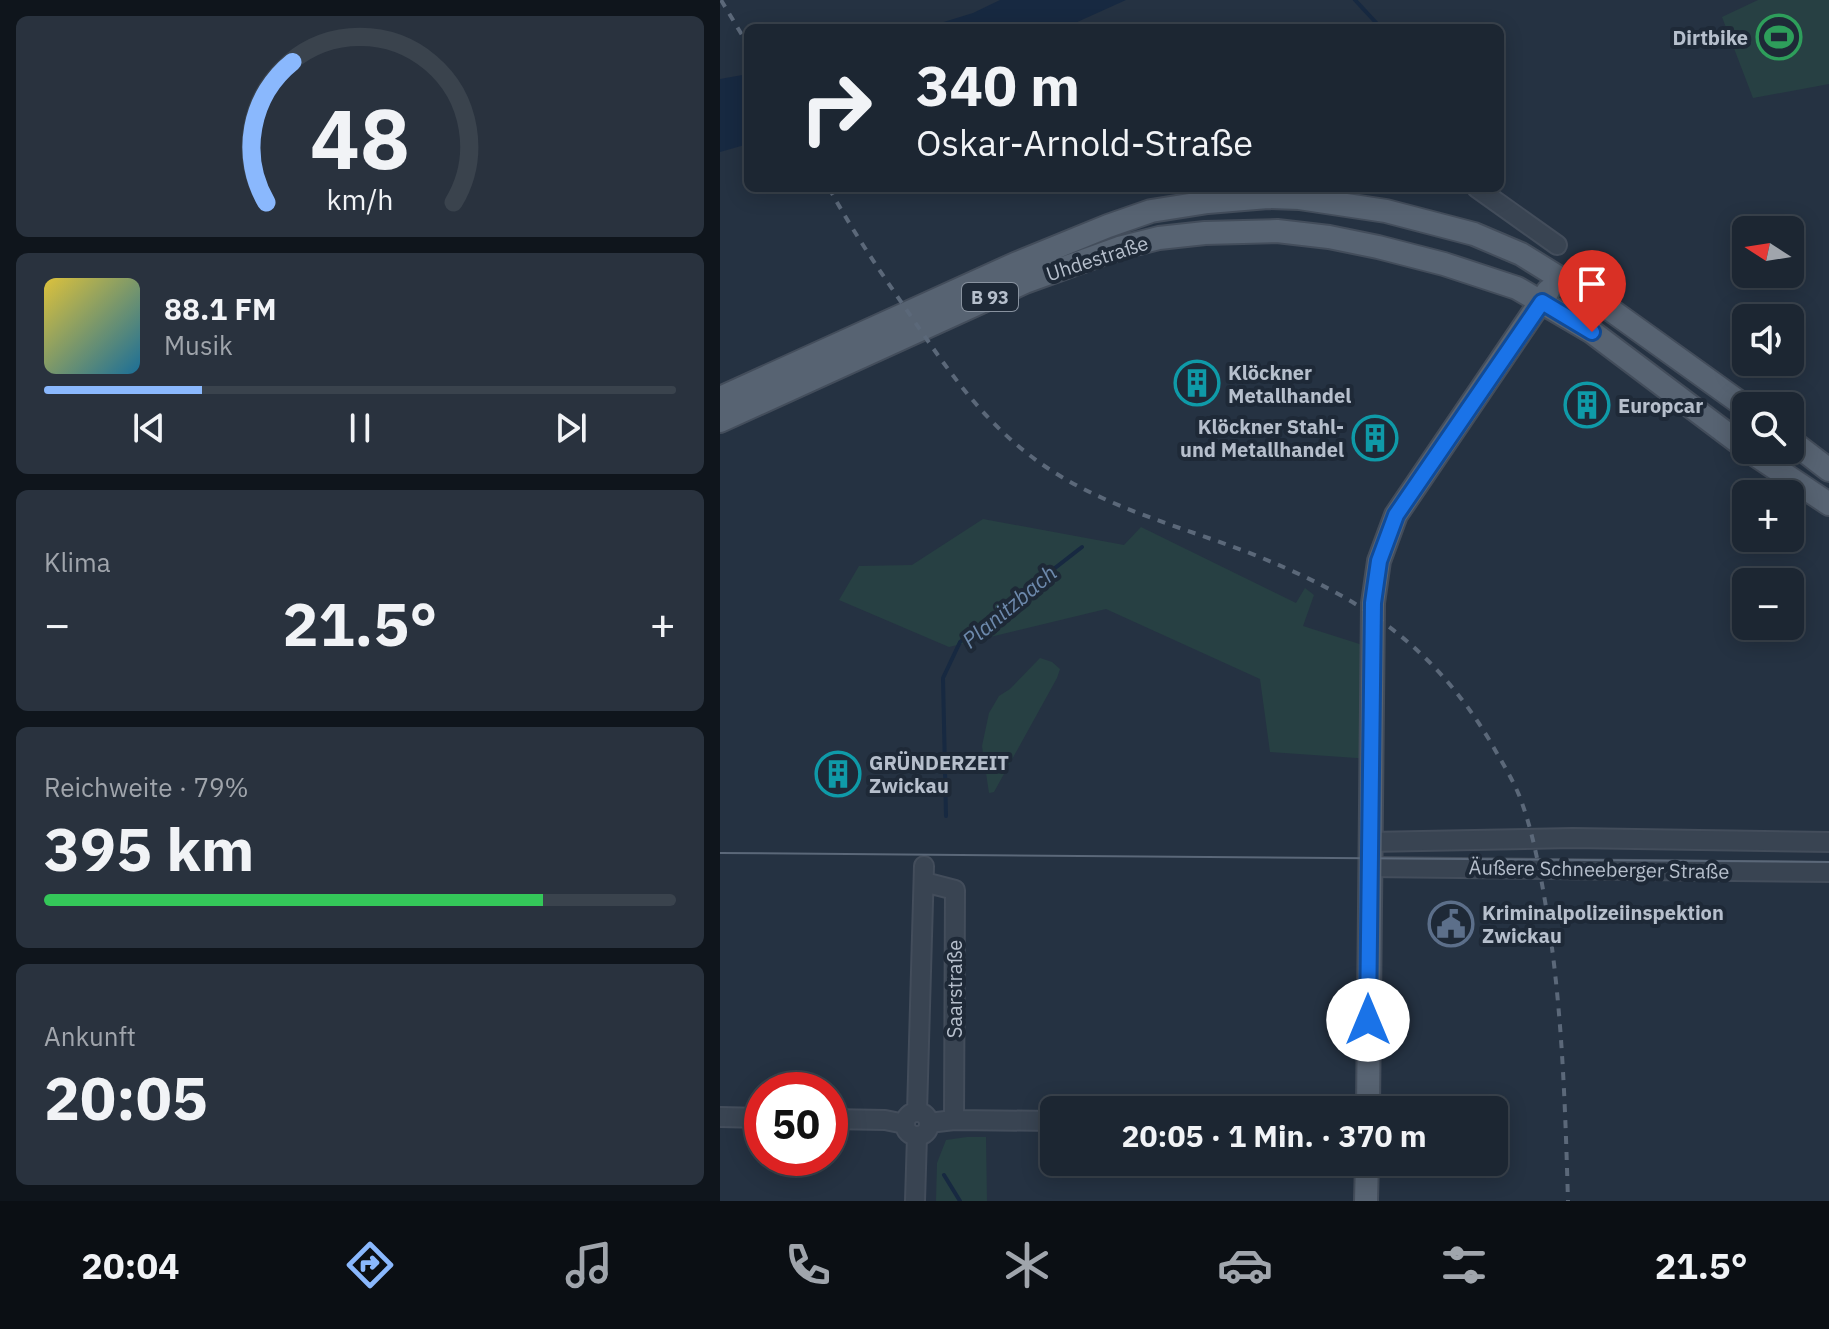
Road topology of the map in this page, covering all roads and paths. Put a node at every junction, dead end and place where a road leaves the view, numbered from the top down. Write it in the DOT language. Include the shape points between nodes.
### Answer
graph roads {
  1 [pos="1483,192"];
  2 [pos="1299,193"];
  3 [pos="1557,245"];
  4 [pos="1557,276"];
  5 [pos="1542,302"];
  6 [pos="1732,397"];
  7 [pos="720,398"];
  8 [pos="720,421"];
  9 [pos="1732,438"];
  10 [pos="1804,451"];
  11 [pos="1769,464"];
  12 [pos="1829,470"];
  13 [pos="1829,504"];
  14 [pos="1370,842"];
  15 [pos="1829,842"];
  16 [pos="1369,867"];
  17 [pos="1829,872"];
  18 [pos="1368,1096"];
  19 [pos="720,1117"];
  20 [pos="744,1118"];
  21 [pos="848,1119"];
  22 [pos="954,1120"];
  23 [pos="1040,1121"];
  24 [pos="917,1124"];
  25 [pos="1367,1176"];
  26 [pos="915,1201"];
  27 [pos="1366,1201"];
  1 -- 3 [label="street"];
  2 -- 4 [label="main road, Uhdestraße / B 93" via="1443,224 1521,254"];
  2 -- 7 [label="main road, Uhdestraße / B 93" via="1151,211 1015,264"];
  4 -- 5 [label="main road"];
  4 -- 6 [label="main road, B 93"];
  5 -- 8 [label="main road, Uhdestraße / B 93" via="1517,288 1444,264 1329,237 1277,231 1159,238 1025,282"];
  5 -- 9 [label="main road, B 93"];
  5 -- 14 [label="main road" via="1396,515 1379,561 1373,603"];
  10 -- 12 [label="main road"];
  11 -- 13 [label="main road, B 93"];
  14 -- 15 [label="street, Äußere Schneeberger Straße"];
  14 -- 16 [label="main road"];
  16 -- 17 [label="street, Äußere Schneeberger Straße"];
  16 -- 18 [label="main road"];
  19 -- 20 [label="street"];
  21 -- 24 [label="street"];
  22 -- 23 [label="street"];
  22 -- 24 [label="street"];
  22 -- 24 [label="street, Saarstraße" via="955,890 924,874"];
  24 -- 26 [label="street, Saarstraße"];
  25 -- 27 [label="main road"];
}
